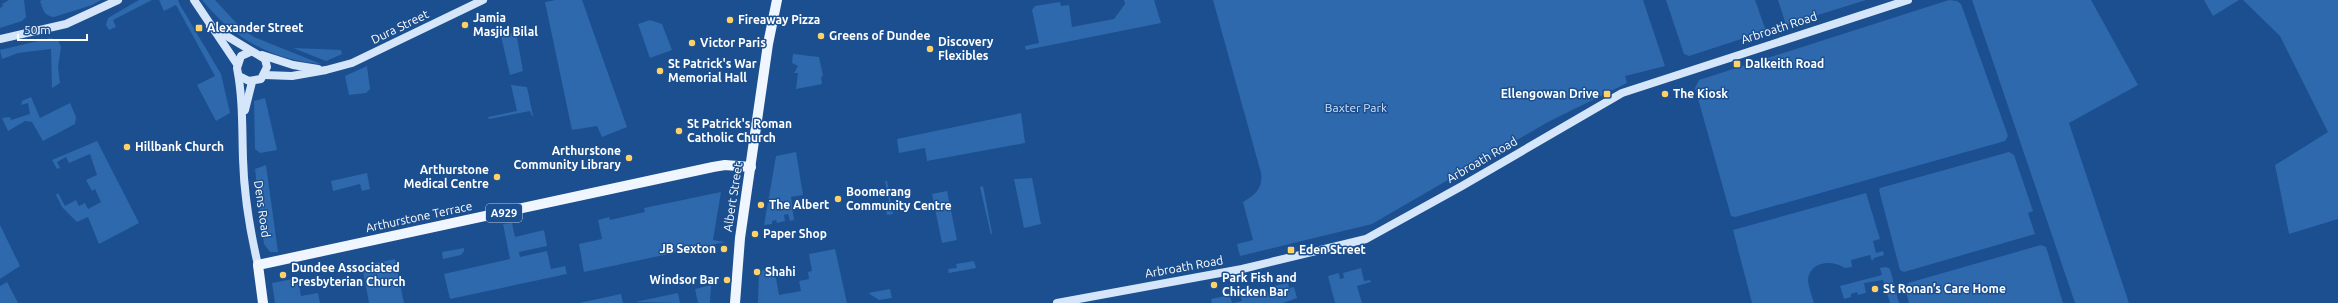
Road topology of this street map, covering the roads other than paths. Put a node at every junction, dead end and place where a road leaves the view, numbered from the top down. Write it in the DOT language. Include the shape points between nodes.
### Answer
graph roads {
  1 [pos="118,0"];
  2 [pos="194,0"];
  3 [pos="483,0"];
  4 [pos="777,0"];
  5 [pos="1908,0"];
  6 [pos="210,26"];
  7 [pos="0,39"];
  8 [pos="250,52"];
  9 [pos="262,55"];
  10 [pos="237,64"];
  11 [pos="326,70"];
  12 [pos="264,75"];
  13 [pos="239,76"];
  14 [pos="252,82"];
  15 [pos="243,117"];
  16 [pos="751,167"];
  17 [pos="258,265"];
  18 [pos="263,303"];
  19 [pos="736,303"];
  20 [pos="1058,303"];
  1 -- 7 [label="main road" via="66,24"];
  2 -- 6 [label="main road, Dens Road"];
  3 -- 11 [label="main road, Dura Street" via="373,54"];
  4 -- 16 [label="main road, Albert Street" via="768,44"];
  5 -- 20 [label="main road, Arbroath Road" via="1622,93 1456,190 1366,239 1242,269"];
  6 -- 8 [label="main road, Dens Road"];
  6 -- 10 [label="main road, Dens Road"];
  8 -- 9 [label="main road, Dens Road"];
  8 -- 10 [label="main road" via="241,56"];
  9 -- 11 [label="main road, Dura Street" via="293,65"];
  9 -- 12 [label="main road" via="266,63"];
  10 -- 13 [label="main road, Dens Road"];
  11 -- 12 [label="main road, Dura Street" via="292,76"];
  12 -- 14 [label="main road"];
  13 -- 14 [label="main road"];
  13 -- 15 [label="main road, Dens Road"];
  14 -- 15 [label="main road, Dens Road"];
  15 -- 17 [label="main road, Dens Road" via="246,195"];
  16 -- 17 [label="main road, Arthurstone Terrace / A929" via="713,167"];
  16 -- 19 [label="main road, Albert Street" via="740,238"];
  17 -- 18 [label="main road, Dens Road"];
}
